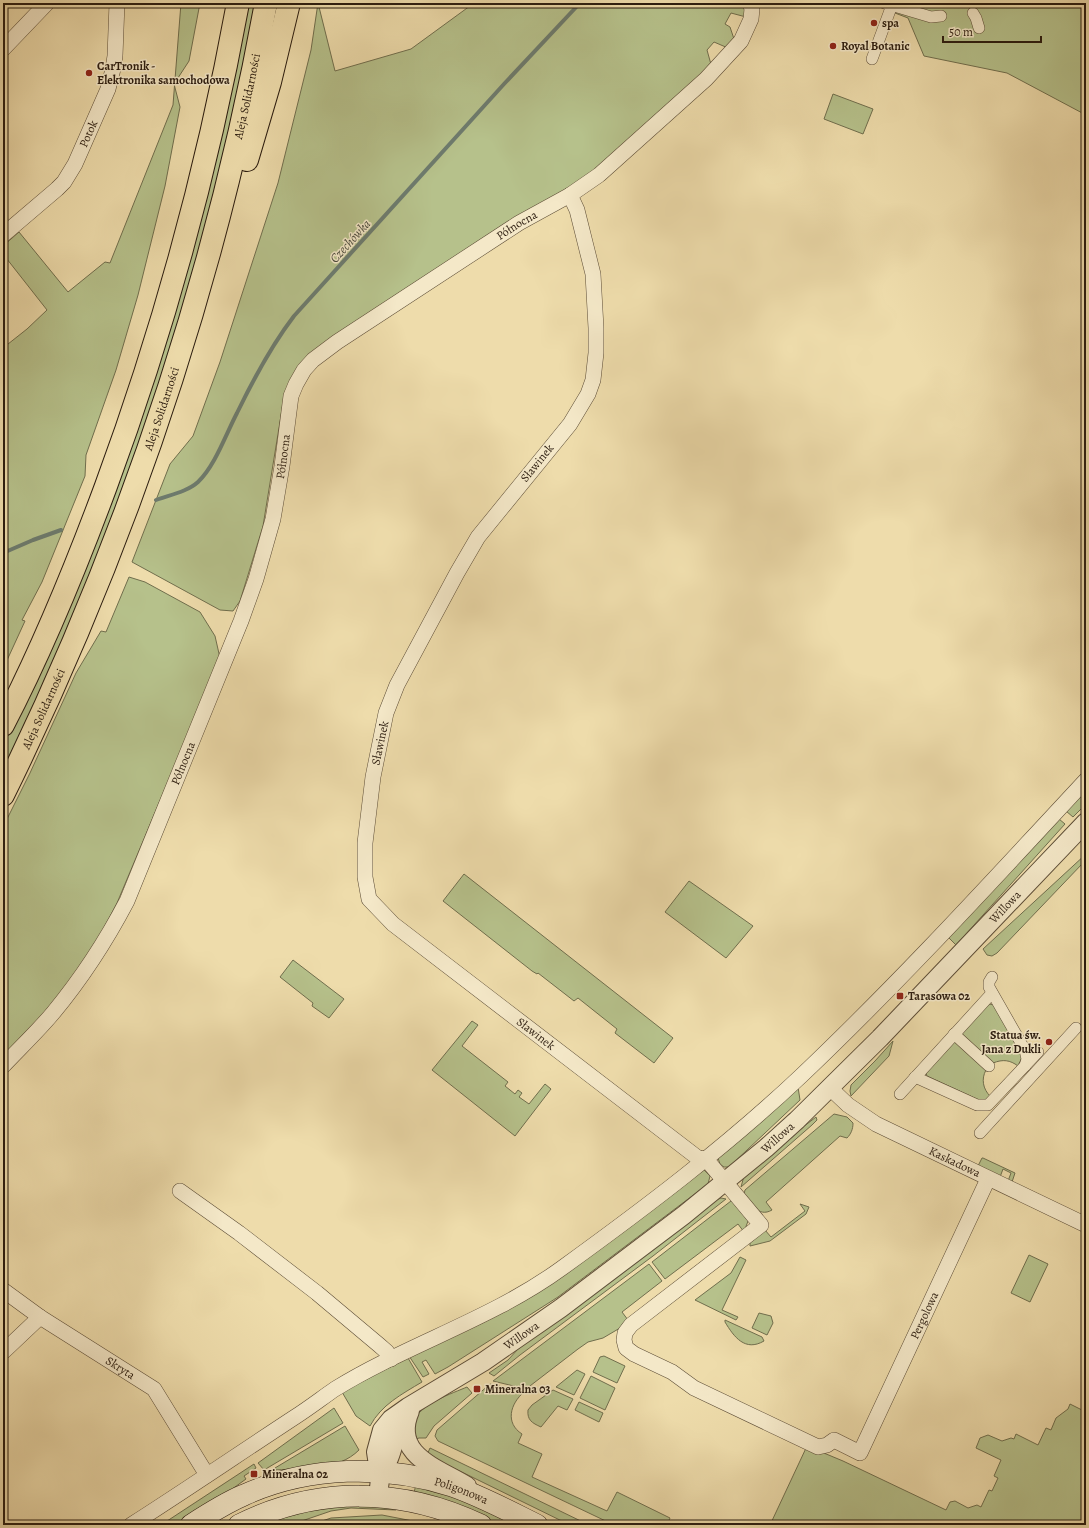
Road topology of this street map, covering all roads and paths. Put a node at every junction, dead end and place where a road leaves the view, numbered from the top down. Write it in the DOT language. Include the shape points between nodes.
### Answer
graph roads {
  1 [pos="47,3"];
  2 [pos="117,3"];
  3 [pos="238,3"];
  4 [pos="266,3"];
  5 [pos="289,3"];
  6 [pos="750,3"];
  7 [pos="888,4"];
  8 [pos="973,13"];
  9 [pos="941,16"];
  10 [pos="979,28"];
  11 [pos="3,49"];
  12 [pos="872,59"];
  13 [pos="570,195"];
  14 [pos="3,235"];
  15 [pos="215,235"];
  16 [pos="3,725"];
  17 [pos="1086,780"];
  18 [pos="3,795"];
  19 [pos="1086,822"];
  20 [pos="992,977"];
  21 [pos="992,993"];
  22 [pos="1076,1028"];
  23 [pos="1015,1030"];
  24 [pos="954,1034"];
  25 [pos="1038,1052"];
  26 [pos="1047,1060"];
  27 [pos="3,1066"];
  28 [pos="989,1066"];
  29 [pos="1025,1066"];
  30 [pos="915,1077"];
  31 [pos="830,1088"];
  32 [pos="900,1094"];
  33 [pos="980,1133"];
  34 [pos="706,1159"];
  35 [pos="988,1179"];
  36 [pos="725,1182"];
  37 [pos="180,1191"];
  38 [pos="1086,1225"];
  39 [pos="3,1290"];
  40 [pos="40,1317"];
  41 [pos="3,1352"];
  42 [pos="390,1359"];
  43 [pos="424,1398"];
  44 [pos="410,1411"];
  45 [pos="860,1453"];
  46 [pos="381,1471"];
  47 [pos="207,1474"];
  48 [pos="378,1496"];
  49 [pos="487,1501"];
  50 [pos="131,1525"];
  51 [pos="191,1525"];
  52 [pos="239,1525"];
  53 [pos="481,1525"];
  54 [pos="537,1525"];
  1 -- 11 [label="street"];
  2 -- 14 [label="street, Potok" via="115,56 110,81 75,164 57,189"];
  3 -- 16 [label="main road" via="195,202 143,379 77,562"];
  4 -- 15 [label="main road, Aleja Solidarności"];
  5 -- 15 [label="main road" via="270,82 244,169"];
  6 -- 13 [label="street, Północna" via="750,19 741,41 714,71 599,175"];
  7 -- 9 [label="street" via="931,18"];
  7 -- 12 [label="street"];
  8 -- 10 [label="street"];
  13 -- 27 [label="street, Północna" via="520,223 337,342 304,370 291,396 274,519 256,579 127,901 114,926 75,985 52,1014"];
  13 -- 34 [label="street, Sławinek" via="577,210 593,274 596,341 593,380 588,394 570,424 478,537 397,684 386,713 373,777 365,843 365,877 369,899 393,924 698,1158"];
  15 -- 18 [label="main road, Aleja Solidarności" via="174,374 120,527 68,655"];
  17 -- 34 [label="street" via="833,1046"];
  19 -- 31 [label="street, Willowa"];
  20 -- 21 [label="street" via="988,985"];
  21 -- 23 [label="street"];
  21 -- 24 [label="street"];
  22 -- 26 [label="street"];
  23 -- 25 [label="street"];
  23 -- 29 [label="street" via="1025,1050"];
  24 -- 28 [label="street"];
  24 -- 30 [label="street"];
  25 -- 26 [label="street"];
  25 -- 29 [label="street"];
  26 -- 33 [label="street"];
  29 -- 30 [label="street" via="988,1105 983,1106"];
  30 -- 32 [label="street"];
  31 -- 35 [label="street, Kaskadowa" via="848,1105 876,1124"];
  31 -- 36 [label="street, Willowa" via="798,1120"];
  34 -- 36 [label="street, Sławinek"];
  34 -- 42 [label="street" via="533,1288"];
  35 -- 38 [label="street, Kaskadowa"];
  35 -- 45 [label="street, Pergolowa"];
  36 -- 43 [label="street, Willowa" via="556,1312 483,1362"];
  36 -- 45 [label="street, Sławinek" via="761,1225 631,1325 625,1333 626,1348 672,1372 694,1388 818,1447 834,1440"];
  37 -- 42 [label="street" via="317,1293 387,1352"];
  39 -- 40 [label="street, Skryta"];
  40 -- 41 [label="street"];
  40 -- 47 [label="street, Skryta" via="154,1389"];
  42 -- 47 [label="street" via="334,1390"];
  43 -- 44 [label="street, Willowa"];
  43 -- 46 [label="street, Willowa" via="397,1414 382,1430 376,1452"];
  44 -- 46 [label="street, Willowa" via="398,1428 390,1457"];
  44 -- 49 [label="street" via="406,1433 411,1448 418,1457 469,1487"];
  46 -- 48 [label="street, Willowa"];
  46 -- 49 [label="main road, Poligonowa" via="430,1480"];
  46 -- 51 [label="main road, Poligonowa" via="330,1472 281,1482 236,1499"];
  47 -- 50 [label="street"];
  48 -- 52 [label="main road, Poligonowa" via="341,1496 301,1502"];
  48 -- 53 [label="main road, Poligonowa" via="422,1503 453,1512"];
  49 -- 54 [label="main road, Poligonowa"];
}
